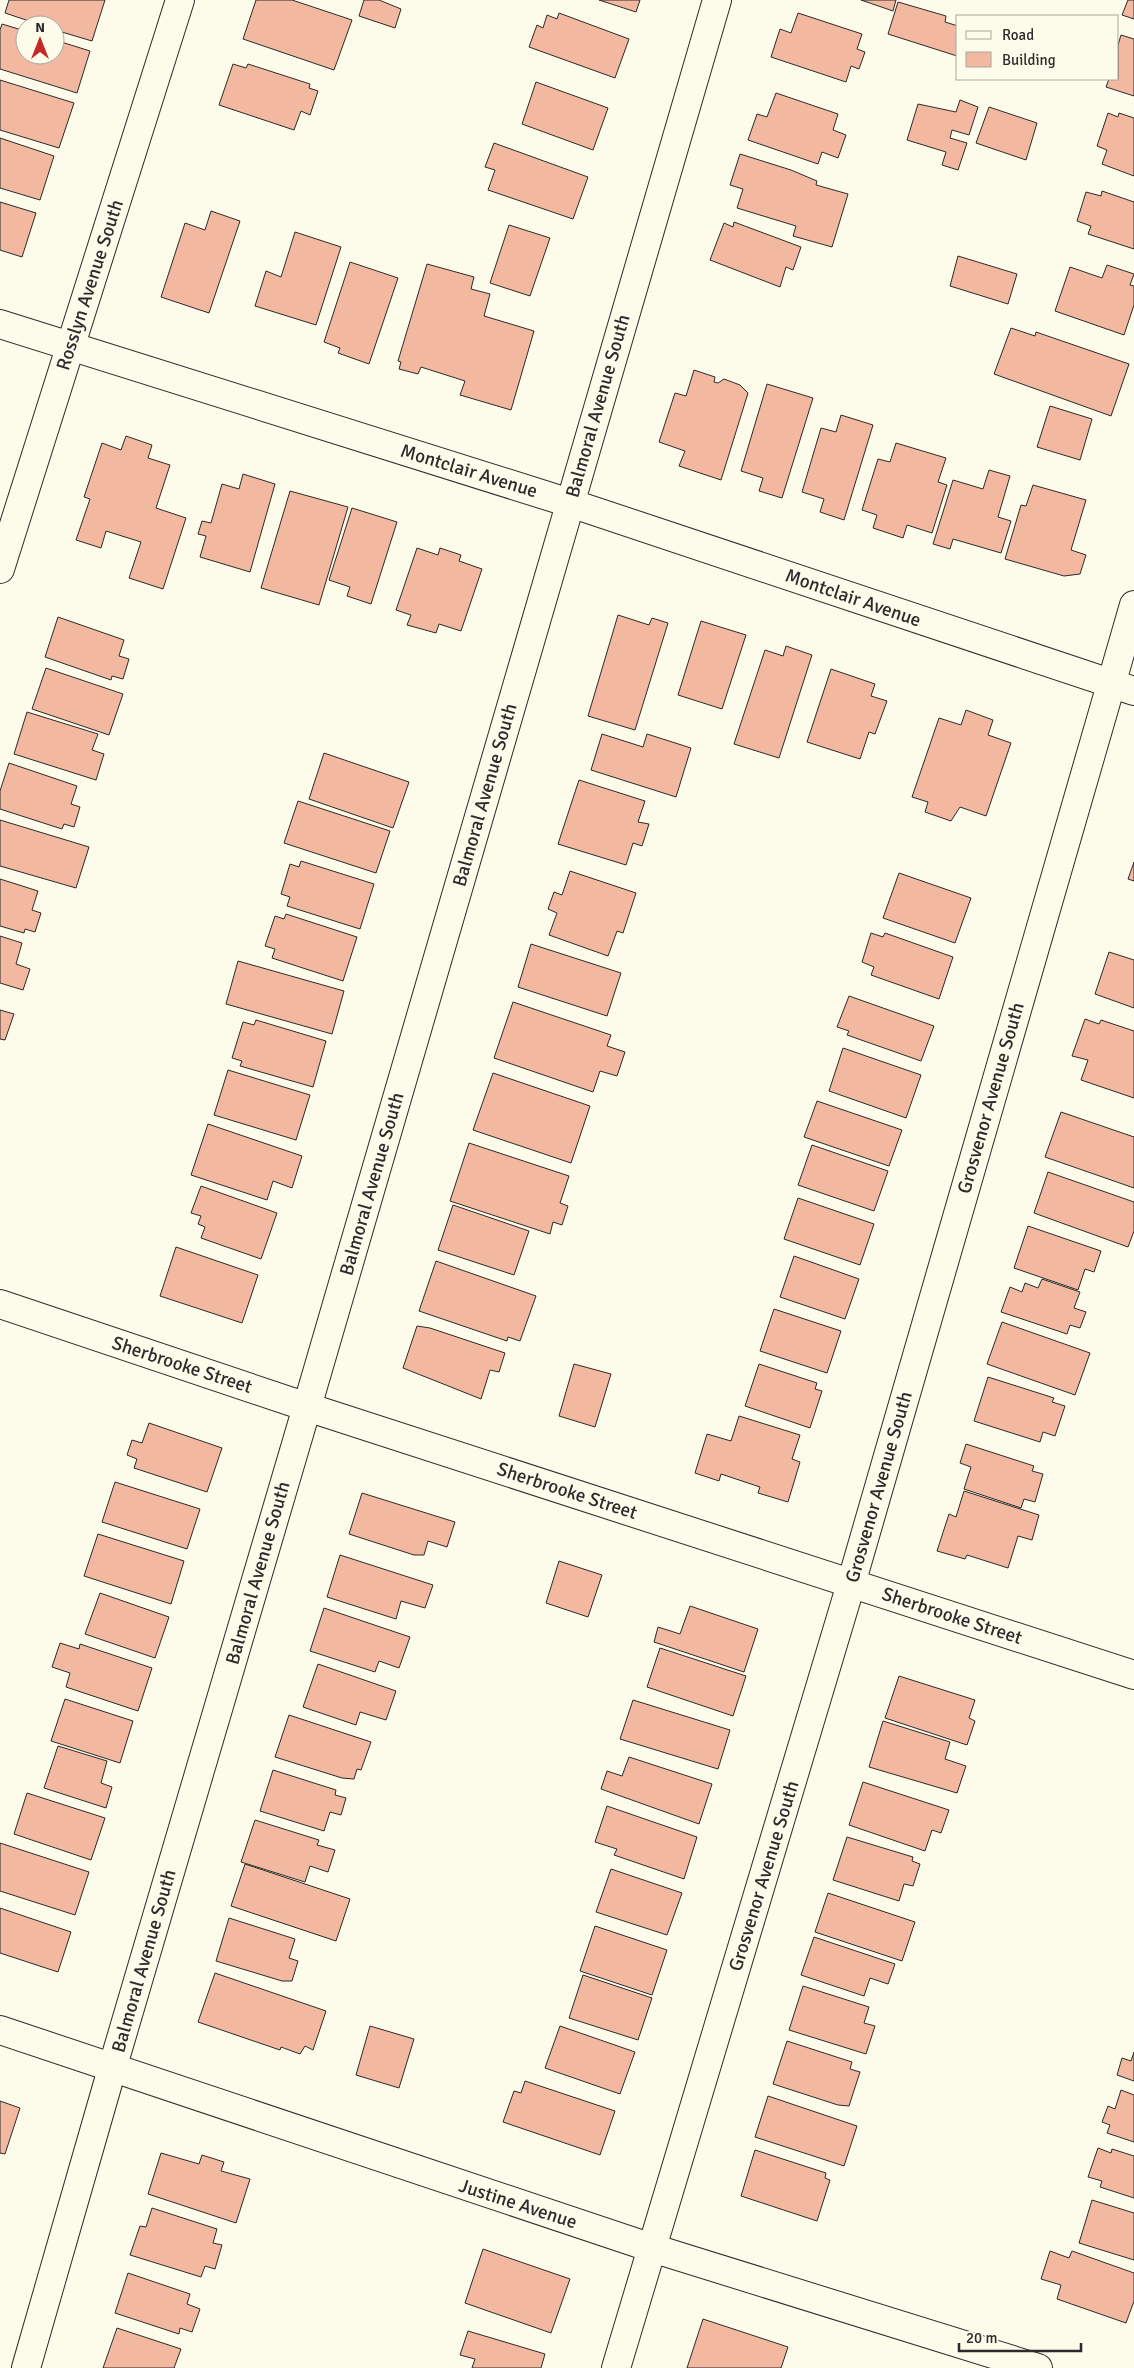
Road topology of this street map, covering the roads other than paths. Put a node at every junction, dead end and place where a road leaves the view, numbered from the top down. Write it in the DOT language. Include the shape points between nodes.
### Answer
graph roads {
  1 [pos="180,0"];
  2 [pos="717,0"];
  3 [pos="0,324"];
  4 [pos="70,346"];
  5 [pos="570,503"];
  6 [pos="0,569"];
  7 [pos="1134,605"];
  8 [pos="1122,688"];
  9 [pos="0,1304"];
  10 [pos="307,1407"];
  11 [pos="851,1584"];
  12 [pos="1134,1675"];
  13 [pos="0,2030"];
  14 [pos="112,2069"];
  15 [pos="652,2248"];
  16 [pos="26,2368"];
  17 [pos="616,2368"];
  18 [pos="1038,2368"];
  1 -- 4 [label="street, Rosslyn Avenue South"];
  2 -- 5 [label="street, Balmoral Avenue South"];
  3 -- 4 [label="street, Montclair Avenue"];
  4 -- 5 [label="street, Montclair Avenue"];
  4 -- 6 [label="street, Rosslyn Avenue South"];
  5 -- 8 [label="street, Montclair Avenue"];
  5 -- 10 [label="street, Balmoral Avenue South"];
  7 -- 8 [label="street, Grosvenor Avenue South"];
  8 -- 11 [label="street, Grosvenor Avenue South"];
  9 -- 10 [label="street, Sherbrooke Street"];
  10 -- 11 [label="street, Sherbrooke Street"];
  10 -- 14 [label="street, Balmoral Avenue South"];
  11 -- 12 [label="street, Sherbrooke Street"];
  11 -- 15 [label="street, Grosvenor Avenue South"];
  13 -- 14 [label="street, Justine Avenue"];
  14 -- 15 [label="street, Justine Avenue"];
  14 -- 16 [label="street, Balmoral Avenue South"];
  15 -- 17 [label="street, Grosvenor Avenue South"];
  15 -- 18 [label="street, Justine Avenue"];
}
